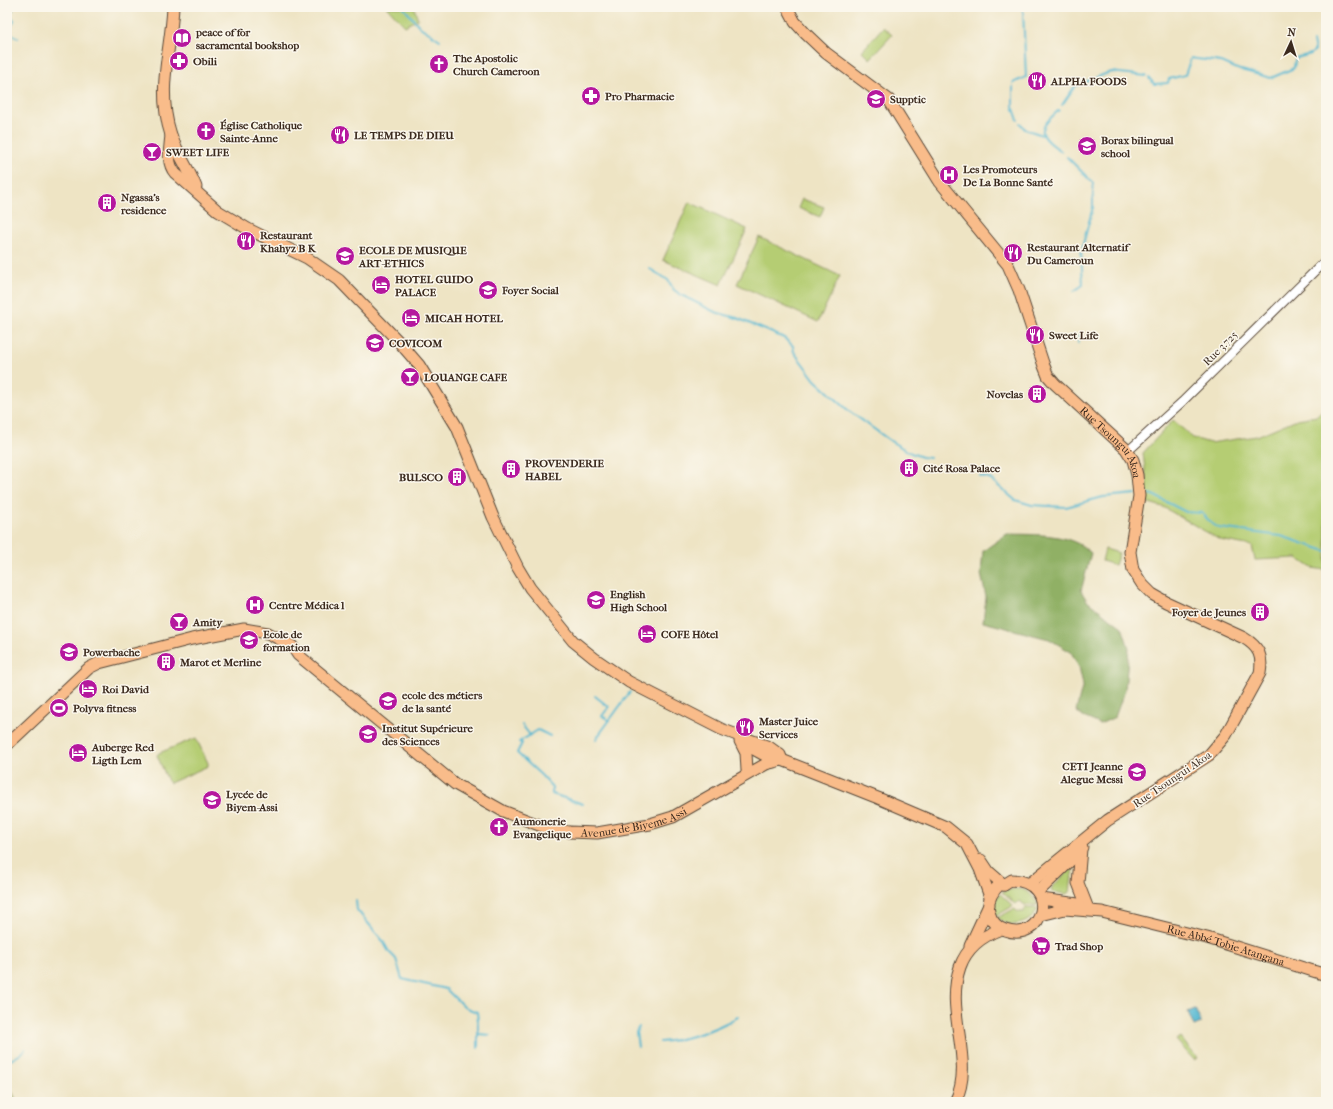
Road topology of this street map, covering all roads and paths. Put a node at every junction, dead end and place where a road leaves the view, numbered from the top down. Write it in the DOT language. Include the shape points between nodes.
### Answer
graph roads {
  1 [pos="173,7"];
  2 [pos="787,8"];
  3 [pos="1326,260"];
  4 [pos="1128,451"];
  5 [pos="721,729"];
  6 [pos="740,741"];
  7 [pos="7,745"];
  8 [pos="775,758"];
  9 [pos="747,770"];
  10 [pos="730,784"];
  11 [pos="1092,834"];
  12 [pos="1081,849"];
  13 [pos="1029,884"];
  14 [pos="1004,885"];
  15 [pos="1040,895"];
  16 [pos="990,901"];
  17 [pos="1087,906"];
  18 [pos="1041,915"];
  19 [pos="1125,917"];
  20 [pos="1001,929"];
  21 [pos="968,950"];
  22 [pos="1326,975"];
  23 [pos="955,1102"];
  1 -- 5 [label="main road" via="163,87 171,135 169,157 175,173 230,219 307,258 339,280 419,365 457,427 492,517 518,568 530,588 573,641 616,674"];
  2 -- 4 [label="main road, Rue Tsoungui Akoa" via="795,22 826,53 889,100 940,182 1008,266 1019,290 1048,376"];
  3 -- 4 [label="street, Rue 3.725" via="1182,402"];
  4 -- 11 [label="main road, Rue Tsoungui Akoa" via="1135,464 1139,496 1131,560 1142,584 1166,602 1254,644 1262,663 1260,673 1226,735 1209,755 1108,820"];
  5 -- 6 [label="main road"];
  5 -- 8 [label="main road" via="769,747"];
  6 -- 8 [label="main road"];
  6 -- 9 [label="main road" via="746,753"];
  7 -- 10 [label="main road, Avenue de Biyeme Assi" via="94,665 234,630 253,629 268,633 292,646 298,655 454,784 522,820 569,832 597,833 624,829 673,817"];
  8 -- 9 [label="main road, Avenue de Biyeme Assi"];
  8 -- 10 [label="main road, Avenue de Biyeme Assi"];
  8 -- 14 [label="main road" via="798,760 941,819 968,838 986,869"];
  8 -- 16 [label="main road" via="946,827 967,844 980,869"];
  9 -- 10 [label="main road, Avenue de Biyeme Assi" via="734,778"];
  11 -- 12 [label="main road"];
  11 -- 13 [label="main road"];
  12 -- 15 [label="main road"];
  12 -- 17 [label="main road" via="1078,883"];
  13 -- 14 [label="main road" via="1021,880 1012,880"];
  13 -- 15 [label="main road"];
  14 -- 16 [label="main road" via="996,888"];
  15 -- 17 [label="main road, Rue Abbé Tobie Atangana"];
  15 -- 18 [label="main road"];
  16 -- 20 [label="main road" via="992,919"];
  16 -- 21 [label="main road"];
  17 -- 19 [label="main road, Rue Abbé Tobie Atangana"];
  18 -- 19 [label="main road, Rue Abbé Tobie Atangana" via="1065,909 1078,909"];
  18 -- 20 [label="main road" via="1035,925 1024,931 1012,933"];
  19 -- 22 [label="main road, Rue Abbé Tobie Atangana" via="1200,936"];
  20 -- 21 [label="main road" via="982,937"];
  21 -- 23 [label="main road" via="955,986 962,1064 960,1090"];
}
